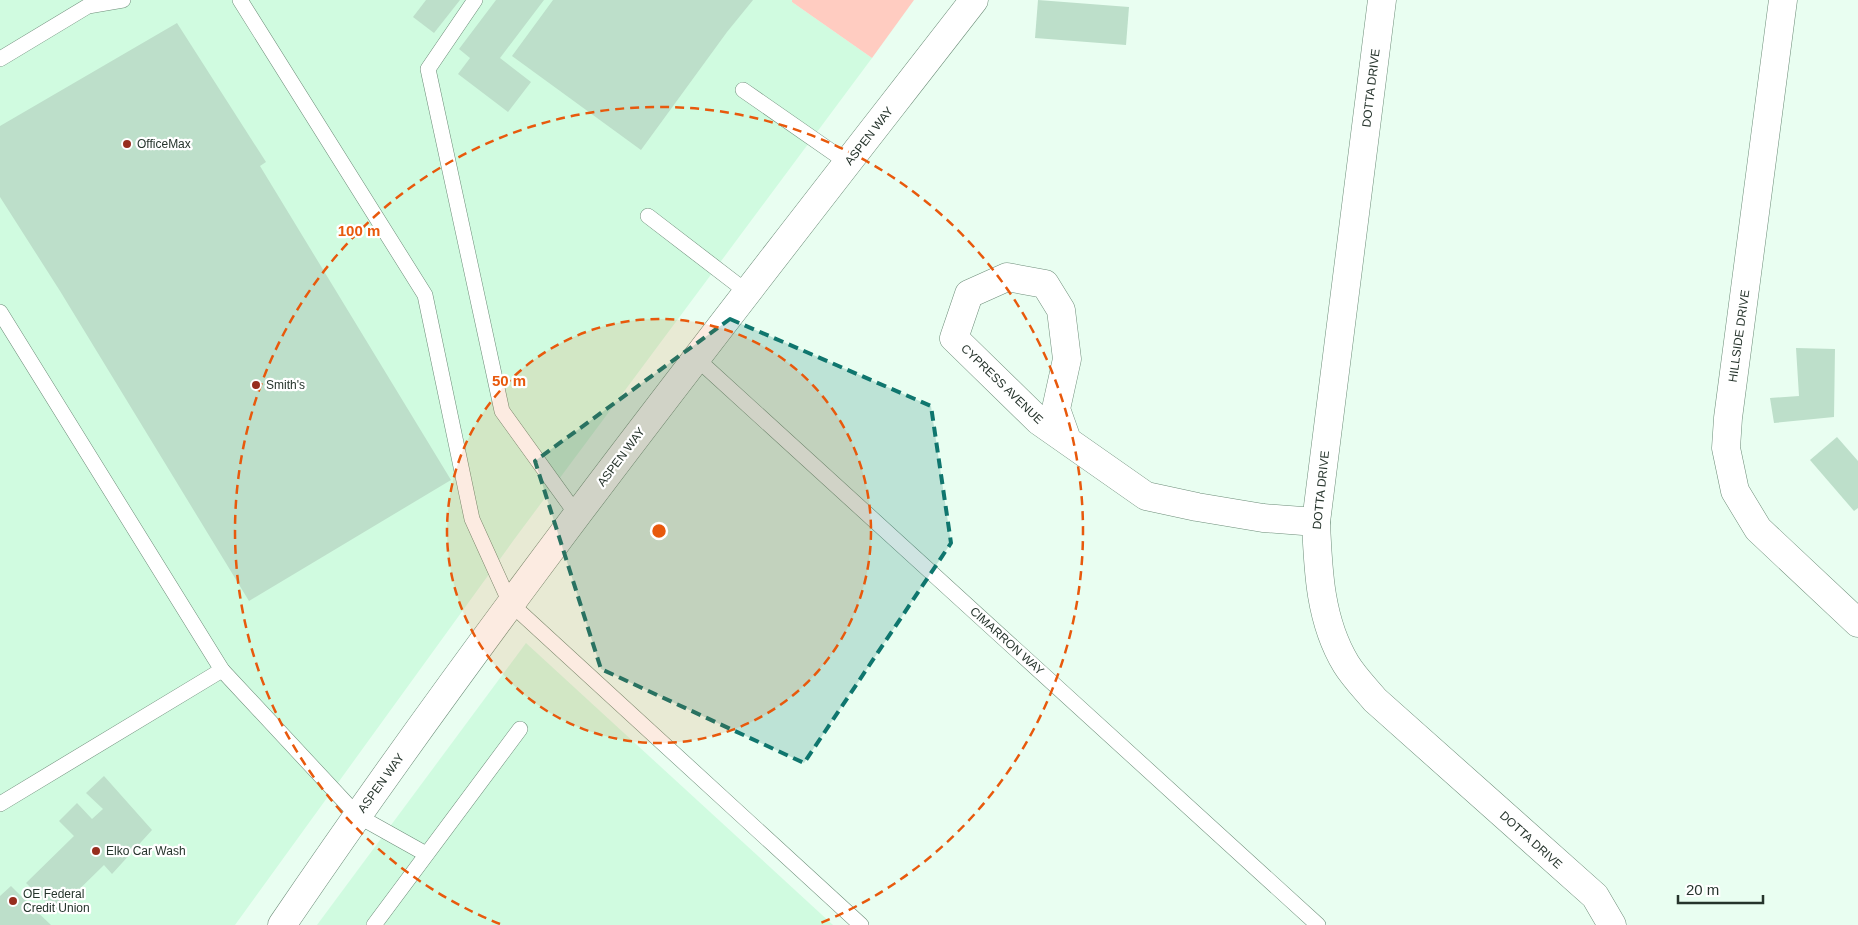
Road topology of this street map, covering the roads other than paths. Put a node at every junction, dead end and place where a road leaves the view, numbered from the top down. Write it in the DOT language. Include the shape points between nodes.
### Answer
graph roads {
  1 [pos="123,0"];
  2 [pos="240,0"];
  3 [pos="475,0"];
  4 [pos="974,0"];
  5 [pos="1382,0"];
  6 [pos="1782,0"];
  7 [pos="0,59"];
  8 [pos="743,90"];
  9 [pos="848,163"];
  10 [pos="648,216"];
  11 [pos="748,292"];
  12 [pos="0,312"];
  13 [pos="696,358"];
  14 [pos="1066,440"];
  15 [pos="577,515"];
  16 [pos="1316,522"];
  17 [pos="510,603"];
  18 [pos="1858,623"];
  19 [pos="222,670"];
  20 [pos="520,729"];
  21 [pos="0,804"];
  22 [pos="358,816"];
  23 [pos="426,854"];
  24 [pos="282,925"];
  25 [pos="374,925"];
  26 [pos="861,925"];
  27 [pos="1318,925"];
  28 [pos="1612,925"];
  1 -- 7 [label="lane" via="88,6"];
  2 -- 17 [label="lane" via="425,295 472,519"];
  3 -- 15 [label="lane" via="428,69 502,411"];
  4 -- 9 [label="street, ASPEN WAY"];
  5 -- 16 [label="street, DOTTA DRIVE"];
  6 -- 18 [label="street, HILLSIDE DRIVE" via="1726,448 1735,491 1758,529"];
  8 -- 9 [label="lane"];
  9 -- 11 [label="street, ASPEN WAY"];
  10 -- 11 [label="lane"];
  11 -- 13 [label="street, ASPEN WAY"];
  12 -- 19 [label="lane"];
  13 -- 15 [label="street, ASPEN WAY"];
  13 -- 27 [label="lane, CIMARRON WAY"];
  14 -- 14 [label="street, CYPRESS AVENUE" via="1039,421 954,338 969,294 1007,277 1045,284 1061,310 1067,359 1056,409"];
  14 -- 16 [label="street, CYPRESS AVENUE" via="1146,496 1263,518"];
  15 -- 17 [label="street, ASPEN WAY"];
  16 -- 28 [label="street, DOTTA DRIVE" via="1318,569 1327,622 1346,664 1375,700 1596,896"];
  17 -- 22 [label="street, ASPEN WAY"];
  17 -- 26 [label="lane"];
  19 -- 21 [label="lane"];
  19 -- 22 [label="lane"];
  20 -- 23 [label="lane"];
  22 -- 23 [label="lane"];
  22 -- 24 [label="street, ASPEN WAY"];
  23 -- 25 [label="lane"];
}
